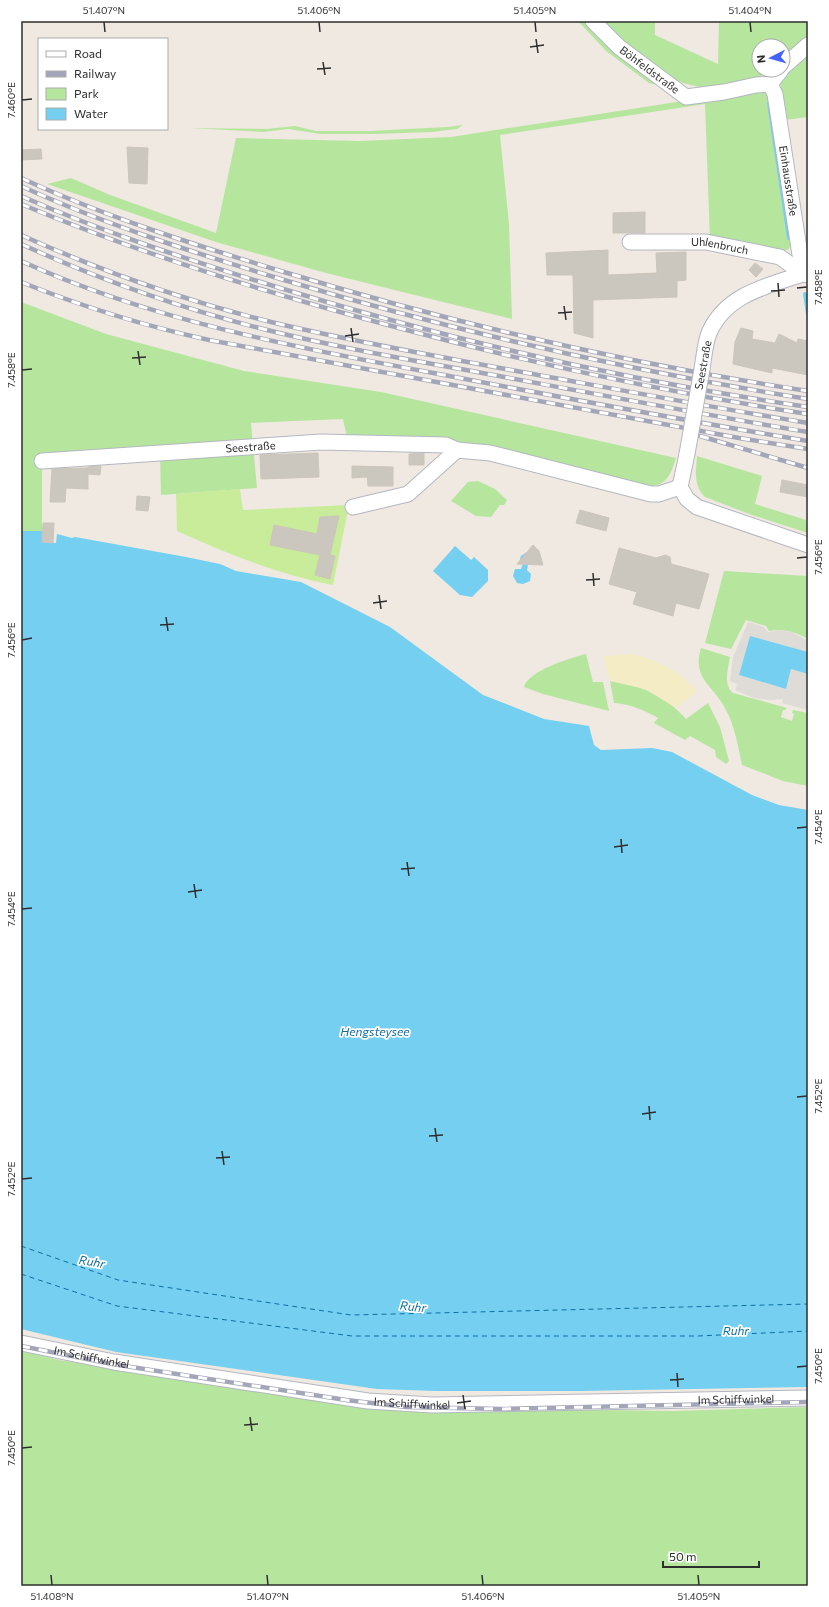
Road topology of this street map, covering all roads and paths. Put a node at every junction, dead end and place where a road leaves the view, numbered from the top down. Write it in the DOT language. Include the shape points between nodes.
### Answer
graph roads {
  1 [pos="593,21"];
  2 [pos="808,45"];
  3 [pos="791,60"];
  4 [pos="774,78"];
  5 [pos="770,84"];
  6 [pos="630,242"];
  7 [pos="805,275"];
  8 [pos="457,450"];
  9 [pos="42,461"];
  10 [pos="680,486"];
  11 [pos="353,507"];
  12 [pos="808,545"];
  13 [pos="21,1343"];
  14 [pos="808,1398"];
  1 -- 5 [label="street, Böhfeldstraße" via="619,48 686,97"];
  2 -- 3 [label="street"];
  4 -- 5 [label="street"];
  5 -- 7 [label="street, Einhausstraße" via="775,94"];
  6 -- 7 [label="street, Uhlenbruch" via="706,242 780,257"];
  7 -- 10 [label="street, Seestraße, bridge" via="759,288 736,300 720,315 709,333"];
  8 -- 9 [label="street, Seestraße" via="446,445 321,442"];
  8 -- 10 [label="street, Seestraße" via="490,453 651,494 659,494"];
  8 -- 11 [label="street" via="408,494"];
  10 -- 12 [label="street" via="687,499 697,507"];
  13 -- 14 [label="street, Im Schiffwinkel" via="114,1362 375,1402 432,1405"];
}
